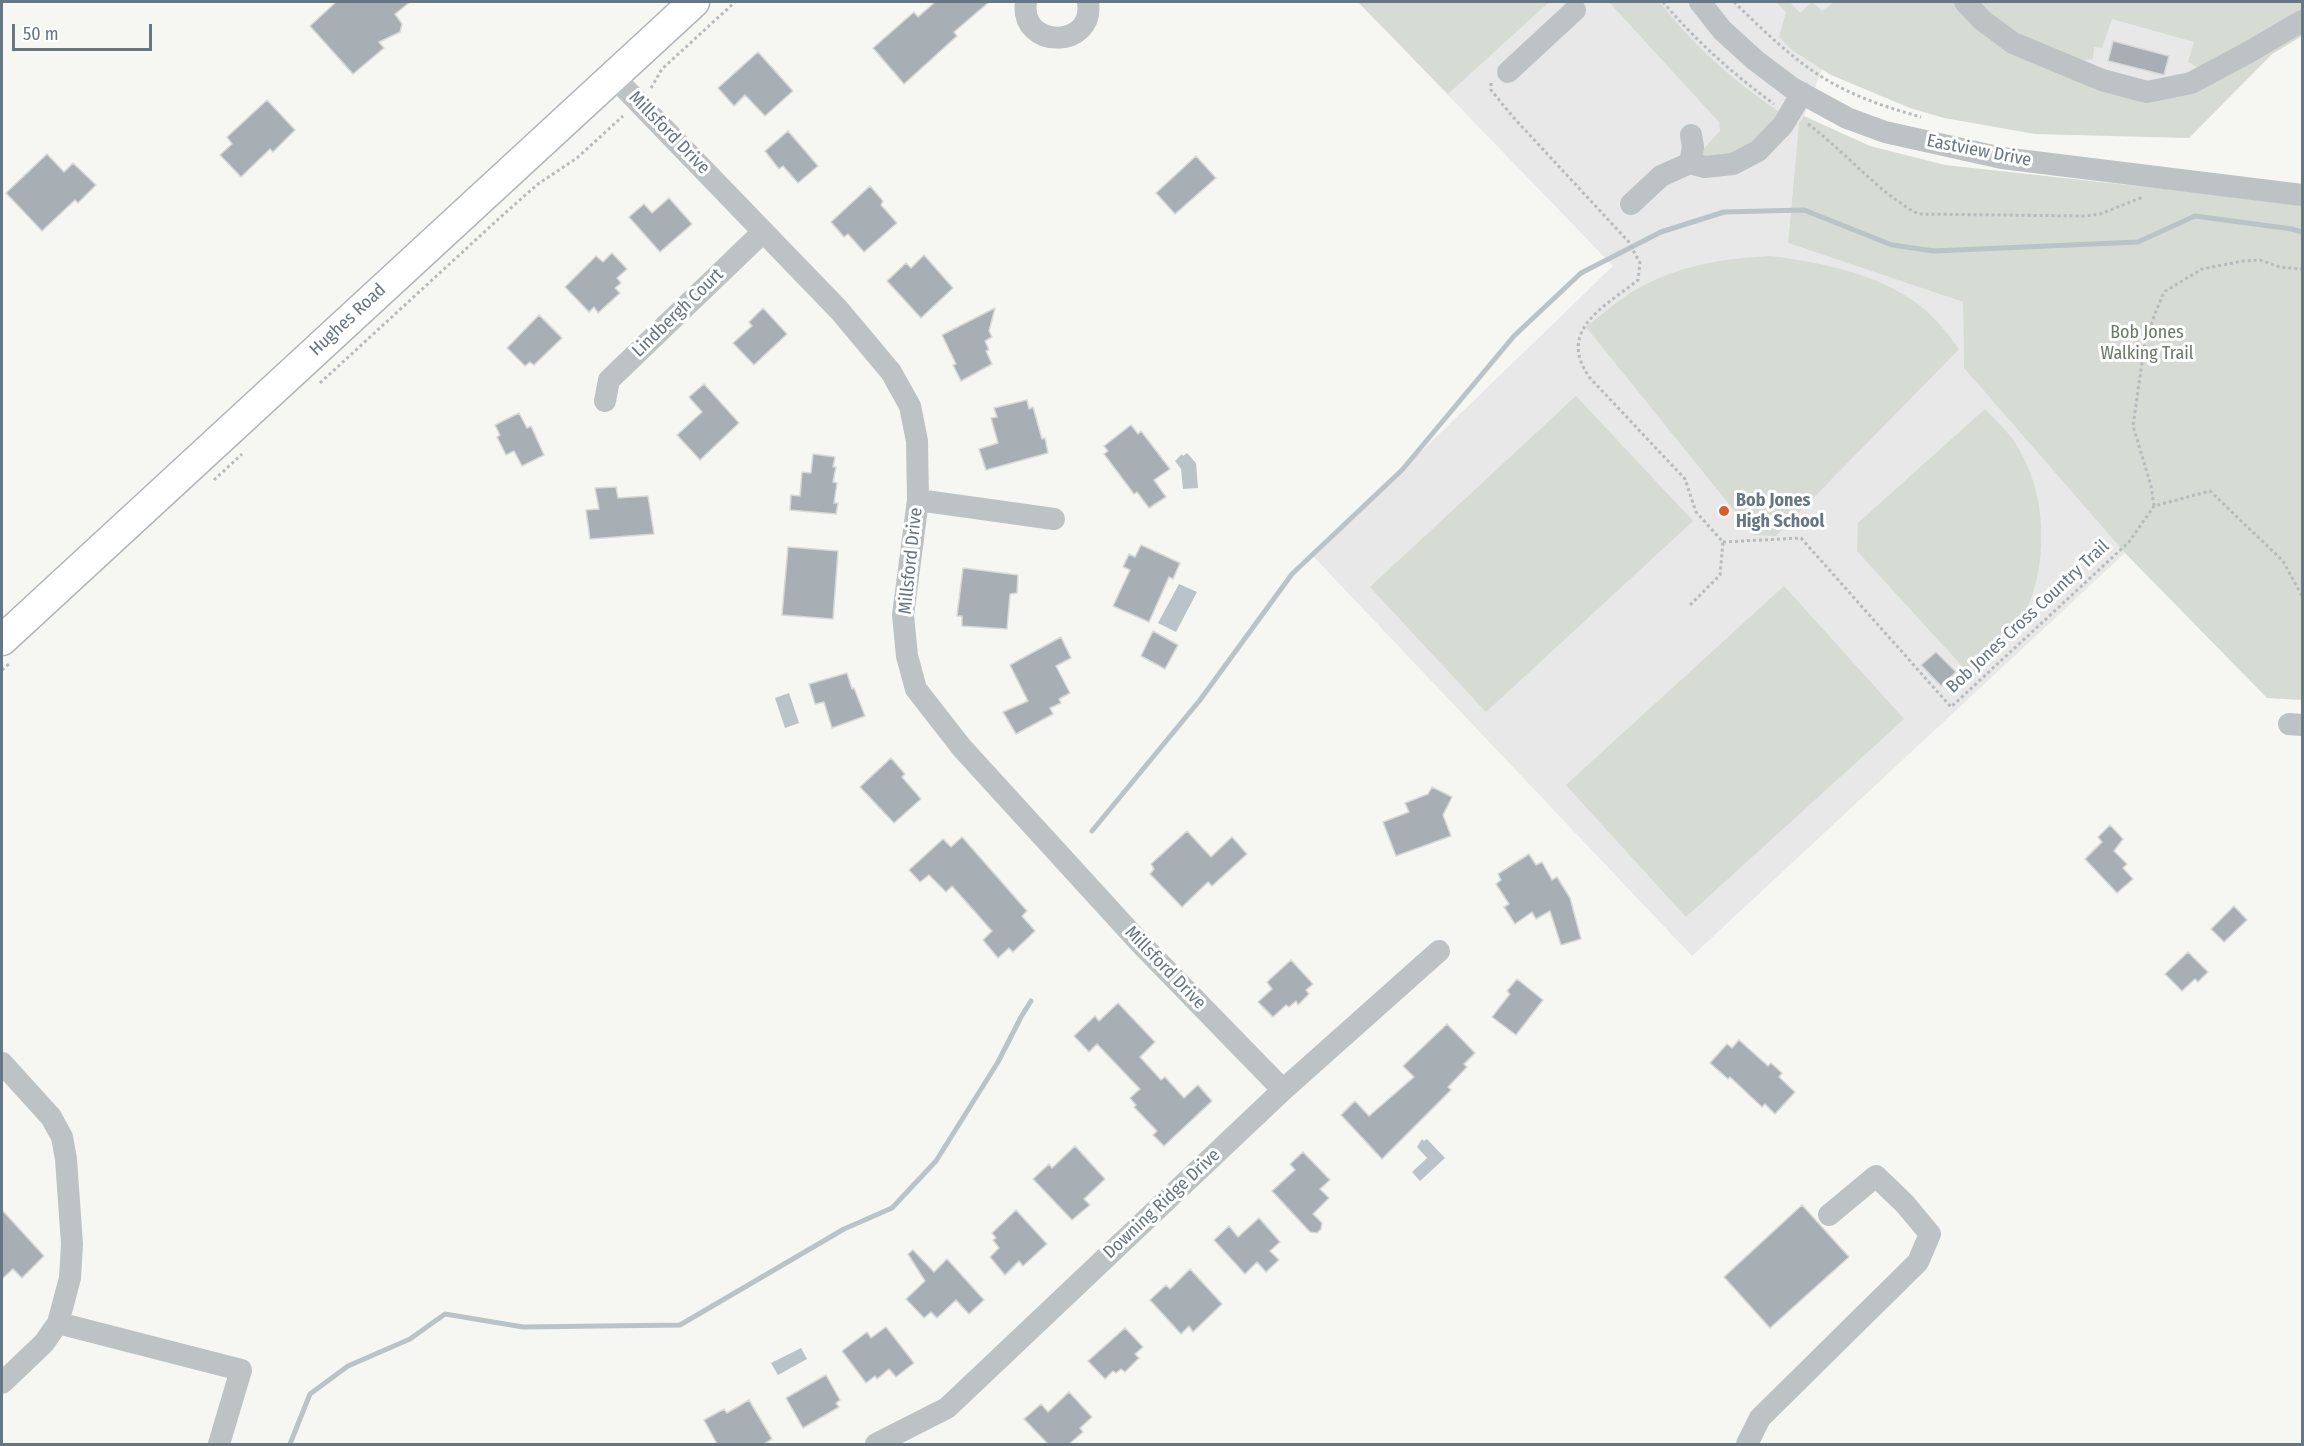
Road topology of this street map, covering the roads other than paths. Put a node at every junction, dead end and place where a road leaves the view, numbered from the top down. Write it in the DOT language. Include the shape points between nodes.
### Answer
graph roads {
  1 [pos="694,2"];
  2 [pos="1026,2"];
  3 [pos="1088,2"];
  4 [pos="1700,2"];
  5 [pos="1965,2"];
  6 [pos="1575,10"];
  7 [pos="2302,21"];
  8 [pos="1499,74"];
  9 [pos="613,76"];
  10 [pos="1802,93"];
  11 [pos="1691,135"];
  12 [pos="1690,164"];
  13 [pos="2302,195"];
  14 [pos="1631,204"];
  15 [pos="763,232"];
  16 [pos="605,401"];
  17 [pos="918,500"];
  18 [pos="1054,519"];
  19 [pos="9,648"];
  20 [pos="1439,951"];
  21 [pos="2,1062"];
  22 [pos="1283,1090"];
  23 [pos="1829,1215"];
  24 [pos="58,1323"];
  25 [pos="2,1383"];
  26 [pos="219,1444"];
  27 [pos="876,1444"];
  28 [pos="1747,1444"];
  1 -- 9 [label="main road, Hughes Road"];
  2 -- 3 [label="street" via="1027,17 1033,27 1052,38 1073,34 1082,27"];
  4 -- 10 [label="street, Eastview Drive" via="1722,30 1755,60"];
  5 -- 7 [label="street" via="2013,43 2102,80 2147,92 2191,82"];
  6 -- 8 [label="street"];
  9 -- 15 [label="street, Millsford Drive"];
  9 -- 19 [label="main road, Hughes Road"];
  10 -- 12 [label="street" via="1783,125 1758,151 1733,164"];
  10 -- 13 [label="street, Eastview Drive" via="1847,118 1886,132 2002,158"];
  11 -- 12 [label="street"];
  12 -- 14 [label="street" via="1661,176"];
  15 -- 16 [label="street, Lindbergh Court" via="609,380"];
  15 -- 17 [label="street, Millsford Drive" via="891,372 910,406 917,441"];
  17 -- 18 [label="street"];
  17 -- 22 [label="street, Millsford Drive" via="903,615 907,656 916,689 962,748 1141,944"];
  20 -- 22 [label="street, Downing Ridge Drive"];
  21 -- 24 [label="street" via="51,1117 62,1137 72,1244 70,1278"];
  22 -- 27 [label="street, Downing Ridge Drive" via="947,1408"];
  23 -- 28 [label="street" via="1876,1176 1930,1234 1918,1262 1760,1418"];
  24 -- 25 [label="street"];
  24 -- 26 [label="street" via="241,1370"];
}
